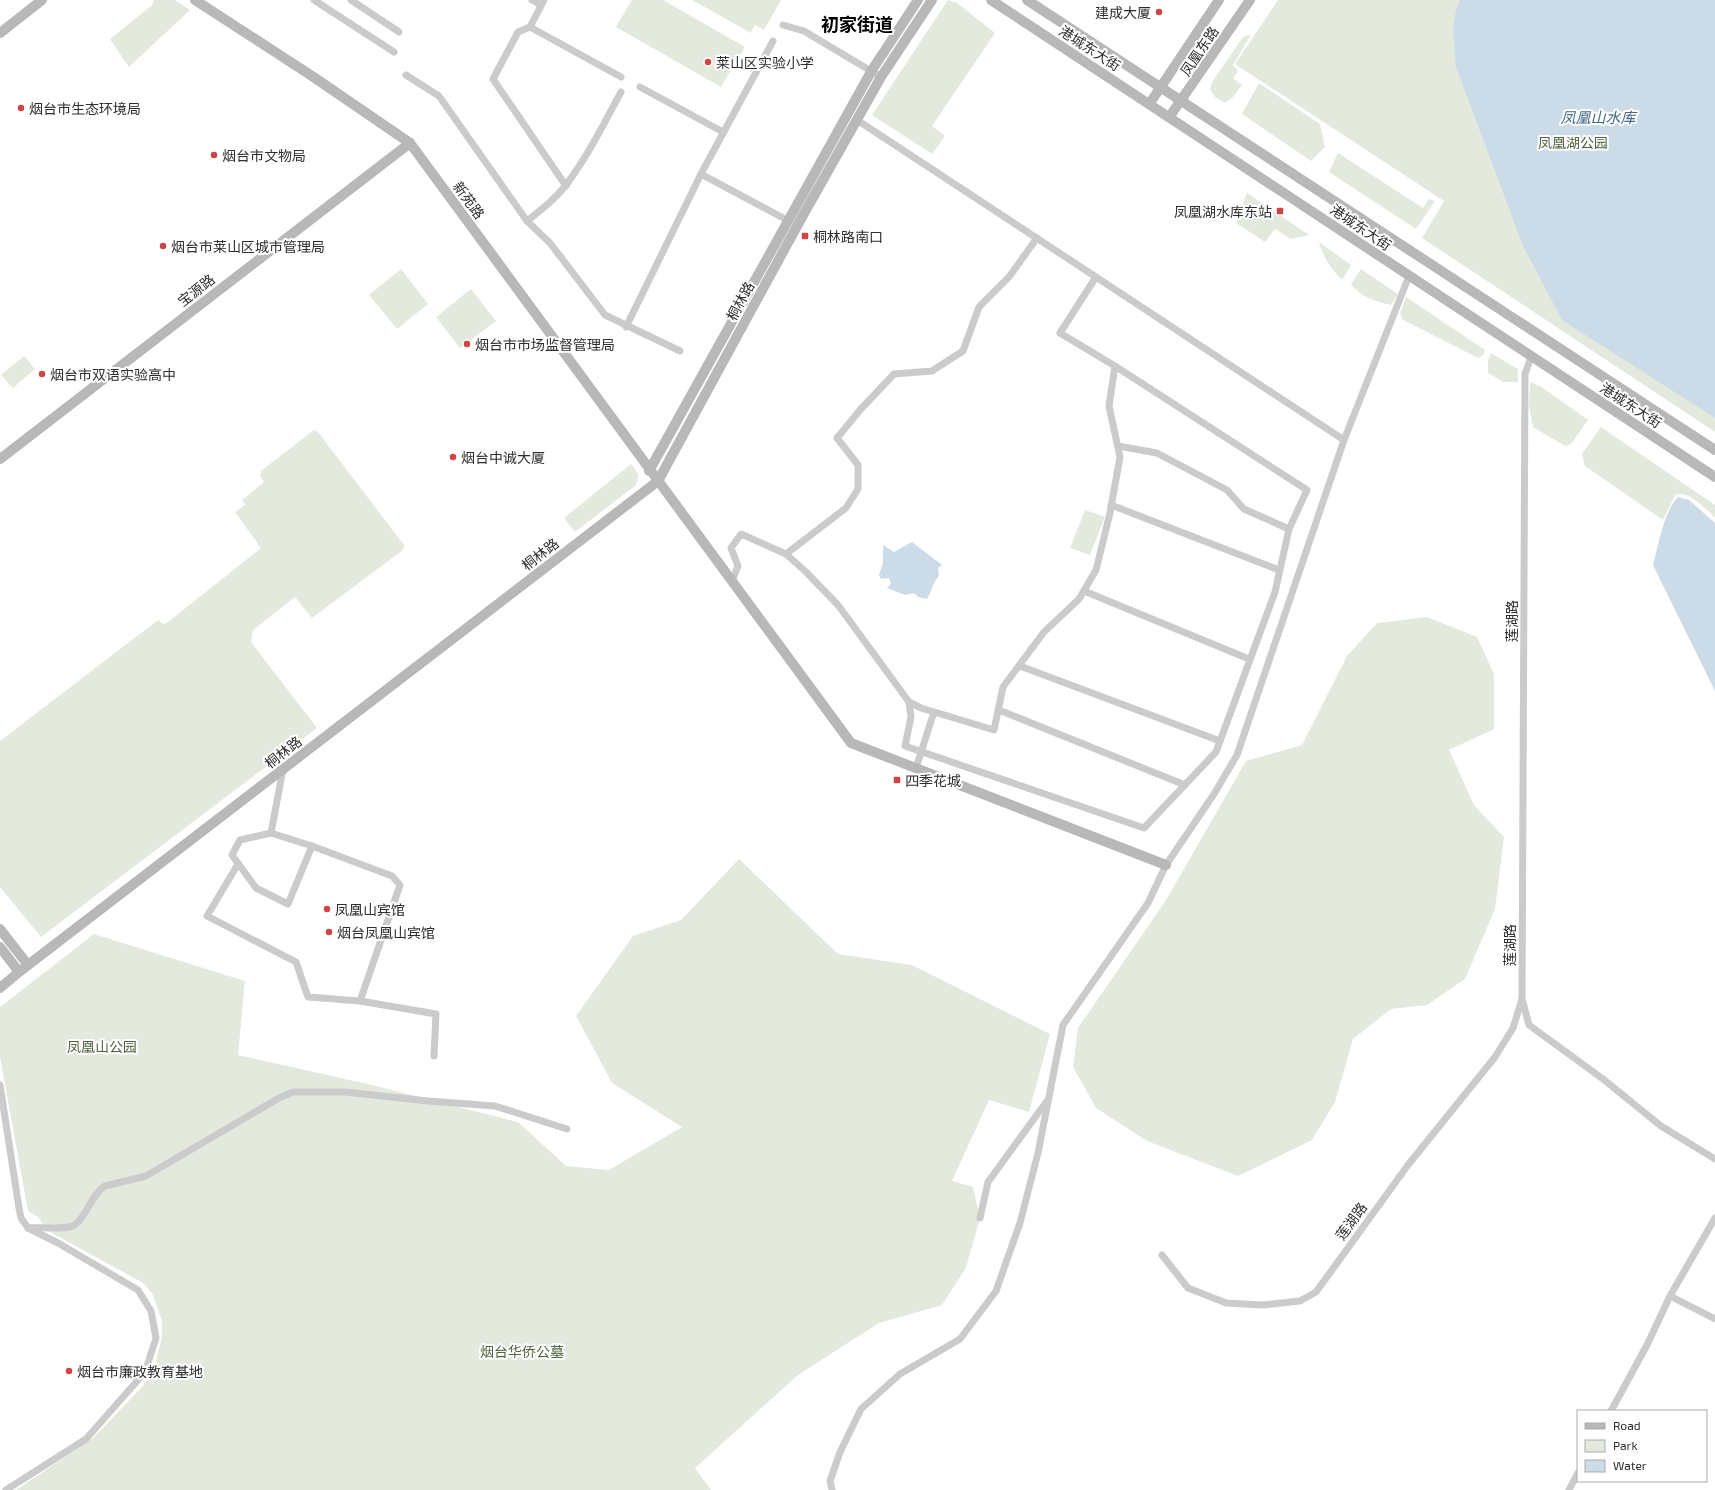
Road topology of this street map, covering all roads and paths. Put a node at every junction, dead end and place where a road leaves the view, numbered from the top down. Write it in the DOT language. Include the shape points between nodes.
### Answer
graph roads {
  1 [pos="42,0"];
  2 [pos="195,0"];
  3 [pos="314,0"];
  4 [pos="351,0"];
  5 [pos="532,0"];
  6 [pos="918,0"];
  7 [pos="932,0"];
  8 [pos="991,0"];
  9 [pos="1027,0"];
  10 [pos="1219,0"];
  11 [pos="1250,0"];
  12 [pos="359,2"];
  13 [pos="542,3"];
  14 [pos="783,25"];
  15 [pos="530,27"];
  16 [pos="399,32"];
  17 [pos="0,33"];
  18 [pos="772,41"];
  19 [pos="394,52"];
  20 [pos="872,70"];
  21 [pos="406,75"];
  22 [pos="621,77"];
  23 [pos="882,77"];
  24 [pos="1161,86"];
  25 [pos="640,87"];
  26 [pos="622,92"];
  27 [pos="1182,102"];
  28 [pos="1150,103"];
  29 [pos="1170,116"];
  30 [pos="857,120"];
  31 [pos="723,132"];
  32 [pos="410,143"];
  33 [pos="701,174"];
  34 [pos="566,186"];
  35 [pos="787,220"];
  36 [pos="527,221"];
  37 [pos="1037,238"];
  38 [pos="1409,276"];
  39 [pos="1096,277"];
  40 [pos="626,327"];
  41 [pos="680,351"];
  42 [pos="1531,357"];
  43 [pos="1115,366"];
  44 [pos="1344,440"];
  45 [pos="1118,446"];
  46 [pos="1715,450"];
  47 [pos="0,459"];
  48 [pos="649,471"];
  49 [pos="1715,477"];
  50 [pos="658,481"];
  51 [pos="1111,505"];
  52 [pos="1289,529"];
  53 [pos="786,554"];
  54 [pos="1279,570"];
  55 [pos="732,581"];
  56 [pos="1084,591"];
  57 [pos="1250,659"];
  58 [pos="1020,666"];
  59 [pos="910,702"];
  60 [pos="999,710"];
  61 [pos="934,712"];
  62 [pos="1220,741"];
  63 [pos="921,752"];
  64 [pos="916,768"];
  65 [pos="283,769"];
  66 [pos="1185,785"];
  67 [pos="271,833"];
  68 [pos="312,846"];
  69 [pos="238,864"];
  70 [pos="1166,865"];
  71 [pos="0,929"];
  72 [pos="0,947"];
  73 [pos="28,965"];
  74 [pos="19,972"];
  75 [pos="0,988"];
  76 [pos="1522,999"];
  77 [pos="360,1001"];
  78 [pos="434,1056"];
  79 [pos="0,1086"];
  80 [pos="1048,1099"];
  81 [pos="567,1129"];
  82 [pos="1715,1159"];
  83 [pos="980,1218"];
  84 [pos="1715,1218"];
  85 [pos="28,1228"];
  86 [pos="1162,1255"];
  87 [pos="1670,1296"];
  88 [pos="1715,1319"];
  89 [pos="1612,1410"];
  90 [pos="1577,1475"];
  91 [pos="6,1490"];
  92 [pos="832,1490"];
  93 [pos="1569,1490"];
  1 -- 17 [label="street"];
  2 -- 32 [label="street, 新苑路"];
  3 -- 19 [label="street"];
  4 -- 12 [label="street"];
  5 -- 13 [label="street"];
  6 -- 20 [label="street, 桐林路"];
  7 -- 23 [label="street, 桐林路"];
  8 -- 28 [label="street, 港城东大街"];
  9 -- 24 [label="street, 港城东大街"];
  10 -- 24 [label="street, 凤凰东路"];
  11 -- 27 [label="street, 凤凰东路"];
  12 -- 16 [label="street"];
  13 -- 15 [label="street"];
  14 -- 20 [label="street" via="804,31"];
  15 -- 22 [label="street"];
  15 -- 34 [label="street" via="518,32 493,79"];
  18 -- 31 [label="street"];
  20 -- 23 [label="street"];
  20 -- 35 [label="street, 桐林路"];
  21 -- 36 [label="street" via="438,96"];
  23 -- 30 [label="street, 桐林路"];
  24 -- 27 [label="street, 港城东大街"];
  24 -- 28 [label="street, 凤凰东路"];
  25 -- 31 [label="street"];
  26 -- 34 [label="street" via="594,143"];
  27 -- 29 [label="street, 凤凰东路"];
  27 -- 46 [label="street, 港城东大街"];
  28 -- 29 [label="street, 港城东大街"];
  29 -- 38 [label="street, 港城东大街"];
  30 -- 37 [label="street"];
  30 -- 50 [label="street, 桐林路"];
  31 -- 33 [label="street"];
  32 -- 47 [label="street, 宝源路"];
  32 -- 48 [label="street, 新苑路"];
  33 -- 35 [label="street"];
  33 -- 40 [label="street"];
  34 -- 36 [label="street"];
  35 -- 48 [label="street, 桐林路"];
  36 -- 40 [label="street" via="550,243 605,315"];
  37 -- 39 [label="street"];
  37 -- 53 [label="street" via="1009,276 979,306 963,351 932,371 894,374 837,438 858,465 858,489 846,508"];
  38 -- 42 [label="street, 港城东大街"];
  38 -- 44 [label="street"];
  39 -- 43 [label="street" via="1060,333"];
  39 -- 44 [label="street"];
  40 -- 41 [label="street"];
  42 -- 49 [label="street, 港城东大街"];
  42 -- 76 [label="street, 莲湖路" via="1525,374"];
  43 -- 45 [label="street" via="1109,406"];
  43 -- 52 [label="street" via="1308,490"];
  44 -- 70 [label="street" via="1237,755"];
  45 -- 51 [label="street" via="1120,457"];
  45 -- 52 [label="street" via="1157,453 1227,490 1244,509"];
  48 -- 50 [label="street, 新苑路"];
  50 -- 55 [label="street, 新苑路"];
  50 -- 65 [label="street, 桐林路"];
  51 -- 54 [label="street"];
  51 -- 56 [label="street" via="1096,570"];
  52 -- 54 [label="street"];
  53 -- 55 [label="street" via="741,534 731,548 738,566"];
  53 -- 59 [label="street" via="838,605"];
  54 -- 57 [label="street" via="1275,592"];
  55 -- 64 [label="street, 新苑路" via="851,743"];
  56 -- 57 [label="street"];
  56 -- 58 [label="street" via="1079,599 1044,632"];
  57 -- 62 [label="street"];
  58 -- 60 [label="street" via="1003,688"];
  58 -- 62 [label="street"];
  59 -- 61 [label="street"];
  59 -- 63 [label="street" via="911,718 905,746"];
  60 -- 61 [label="street" via="994,730"];
  60 -- 66 [label="street"];
  61 -- 63 [label="street"];
  62 -- 66 [label="street" via="1216,752"];
  63 -- 64 [label="street"];
  63 -- 66 [label="street" via="1144,828"];
  64 -- 70 [label="street, 新苑路"];
  65 -- 67 [label="street"];
  65 -- 73 [label="street, 桐林路"];
  67 -- 68 [label="street"];
  67 -- 69 [label="street" via="240,840 232,854"];
  68 -- 69 [label="street" via="288,904 256,888"];
  68 -- 77 [label="street" via="392,876 400,885"];
  69 -- 77 [label="street" via="207,916 296,962 308,998"];
  70 -- 80 [label="street" via="1148,903 1063,1024"];
  71 -- 73 [label="street"];
  72 -- 74 [label="street"];
  73 -- 74 [label="street, 桐林路"];
  74 -- 75 [label="street, 桐林路"];
  76 -- 82 [label="street" via="1529,1025 1603,1079 1661,1126"];
  76 -- 86 [label="street, 莲湖路" via="1513,1028 1495,1057 1408,1165 1316,1292 1300,1301 1262,1305 1226,1303 1188,1288"];
  77 -- 78 [label="street" via="436,1014"];
  79 -- 85 [label="street" via="21,1218"];
  80 -- 83 [label="street" via="988,1182"];
  80 -- 92 [label="street" via="1038,1153 1020,1223 996,1291 960,1339 900,1374 861,1409 840,1452 830,1481"];
  81 -- 85 [label="street" via="495,1106 428,1102 345,1092 293,1092 210,1137 146,1176 105,1186 74,1225 68,1228"];
  84 -- 87 [label="street"];
  85 -- 91 [label="street" via="138,1290 152,1311 156,1338 145,1372 86,1439"];
  87 -- 88 [label="street"];
  87 -- 89 [label="street"];
  90 -- 93 [label="street"];
}
